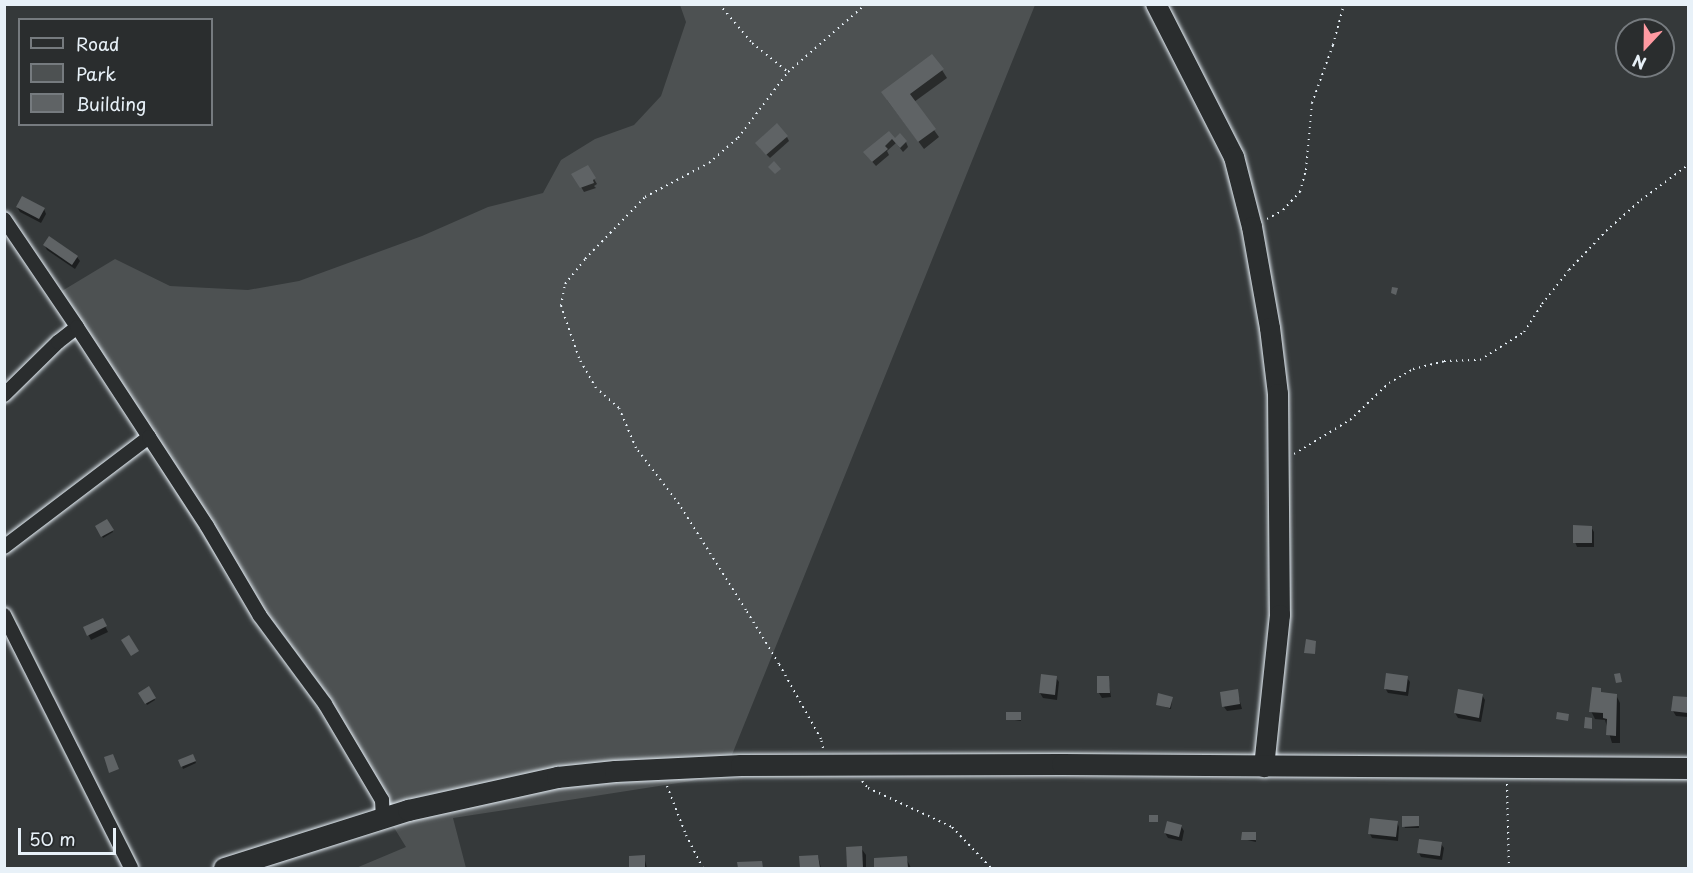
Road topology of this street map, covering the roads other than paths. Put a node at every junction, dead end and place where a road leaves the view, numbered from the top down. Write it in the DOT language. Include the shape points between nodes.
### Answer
graph roads {
  1 [pos="1156,4"];
  2 [pos="4,219"];
  3 [pos="10,237"];
  4 [pos="77,327"];
  5 [pos="4,395"];
  6 [pos="149,437"];
  7 [pos="4,547"];
  8 [pos="4,615"];
  9 [pos="1264,767"];
  10 [pos="1689,768"];
  11 [pos="383,818"];
  12 [pos="131,868"];
  13 [pos="224,868"];
  1 -- 9 [label="street" via="1234,157 1252,227 1278,394 1280,615"];
  2 -- 3 [label="street"];
  3 -- 4 [label="street"];
  4 -- 5 [label="street"];
  4 -- 6 [label="street"];
  6 -- 7 [label="street"];
  6 -- 11 [label="street" via="260,616 325,704 382,800"];
  8 -- 12 [label="street"];
  9 -- 10 [label="main road"];
  9 -- 11 [label="main road" via="1062,764 662,768 557,777"];
  11 -- 13 [label="main road"];
}
